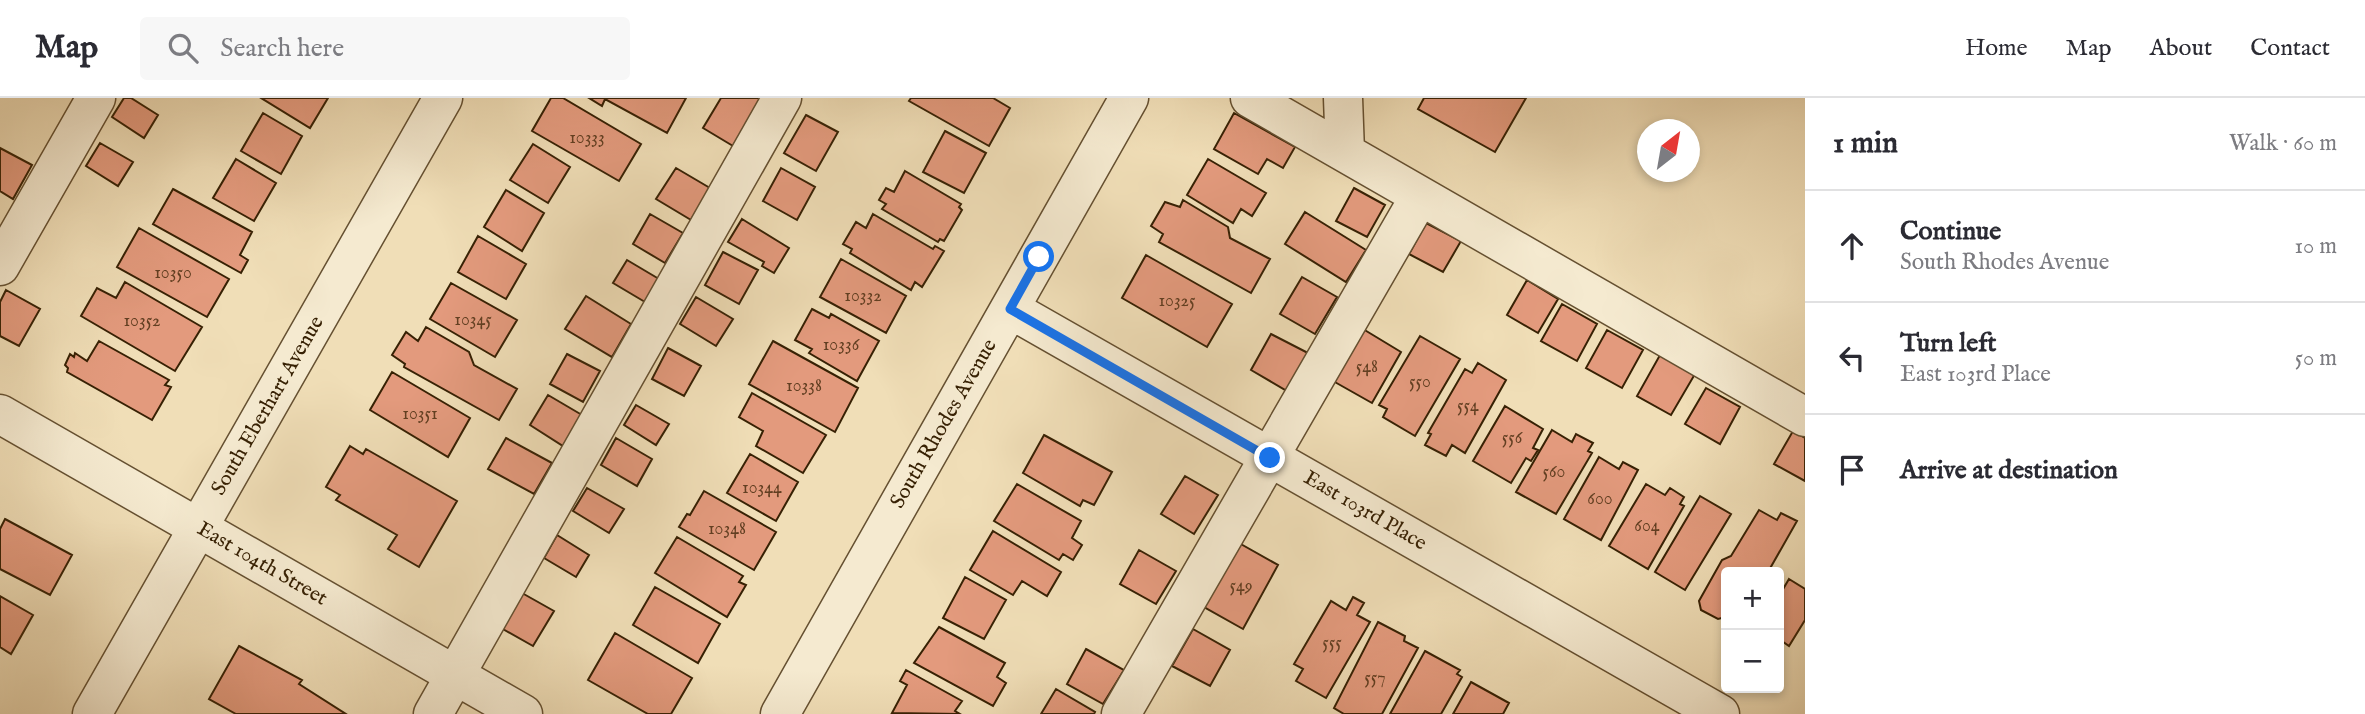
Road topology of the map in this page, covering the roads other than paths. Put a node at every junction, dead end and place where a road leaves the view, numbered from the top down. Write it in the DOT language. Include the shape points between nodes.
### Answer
graph roads {
  1 [pos="96,98"];
  2 [pos="443,98"];
  3 [pos="782,98"];
  4 [pos="1129,98"];
  5 [pos="1250,98"];
  6 [pos="1341,99"];
  7 [pos="1345,152"];
  8 [pos="1420,196"];
  9 [pos="0,266"];
  10 [pos="1010,309"];
  11 [pos="0,414"];
  12 [pos="1805,417"];
  13 [pos="1270,458"];
  14 [pos="200,528"];
  15 [pos="455,675"];
  16 [pos="92,714"];
  17 [pos="433,714"];
  18 [pos="523,714"];
  19 [pos="780,714"];
  20 [pos="1121,714"];
  21 [pos="1720,714"];
  1 -- 9 [label="street"];
  2 -- 14 [label="street, South Eberhart Avenue"];
  3 -- 15 [label="street"];
  4 -- 10 [label="street, South Rhodes Avenue"];
  5 -- 7 [label="street"];
  6 -- 7 [label="street"];
  7 -- 8 [label="street"];
  8 -- 12 [label="street"];
  8 -- 13 [label="street"];
  10 -- 13 [label="street, East 103rd Place"];
  10 -- 19 [label="street, South Rhodes Avenue"];
  11 -- 14 [label="street, East 104th Street"];
  13 -- 20 [label="street"];
  13 -- 21 [label="street, East 103rd Place"];
  14 -- 15 [label="street, East 104th Street"];
  14 -- 16 [label="street, South Eberhart Avenue"];
  15 -- 17 [label="street"];
  15 -- 18 [label="street, East 104th Street"];
}
